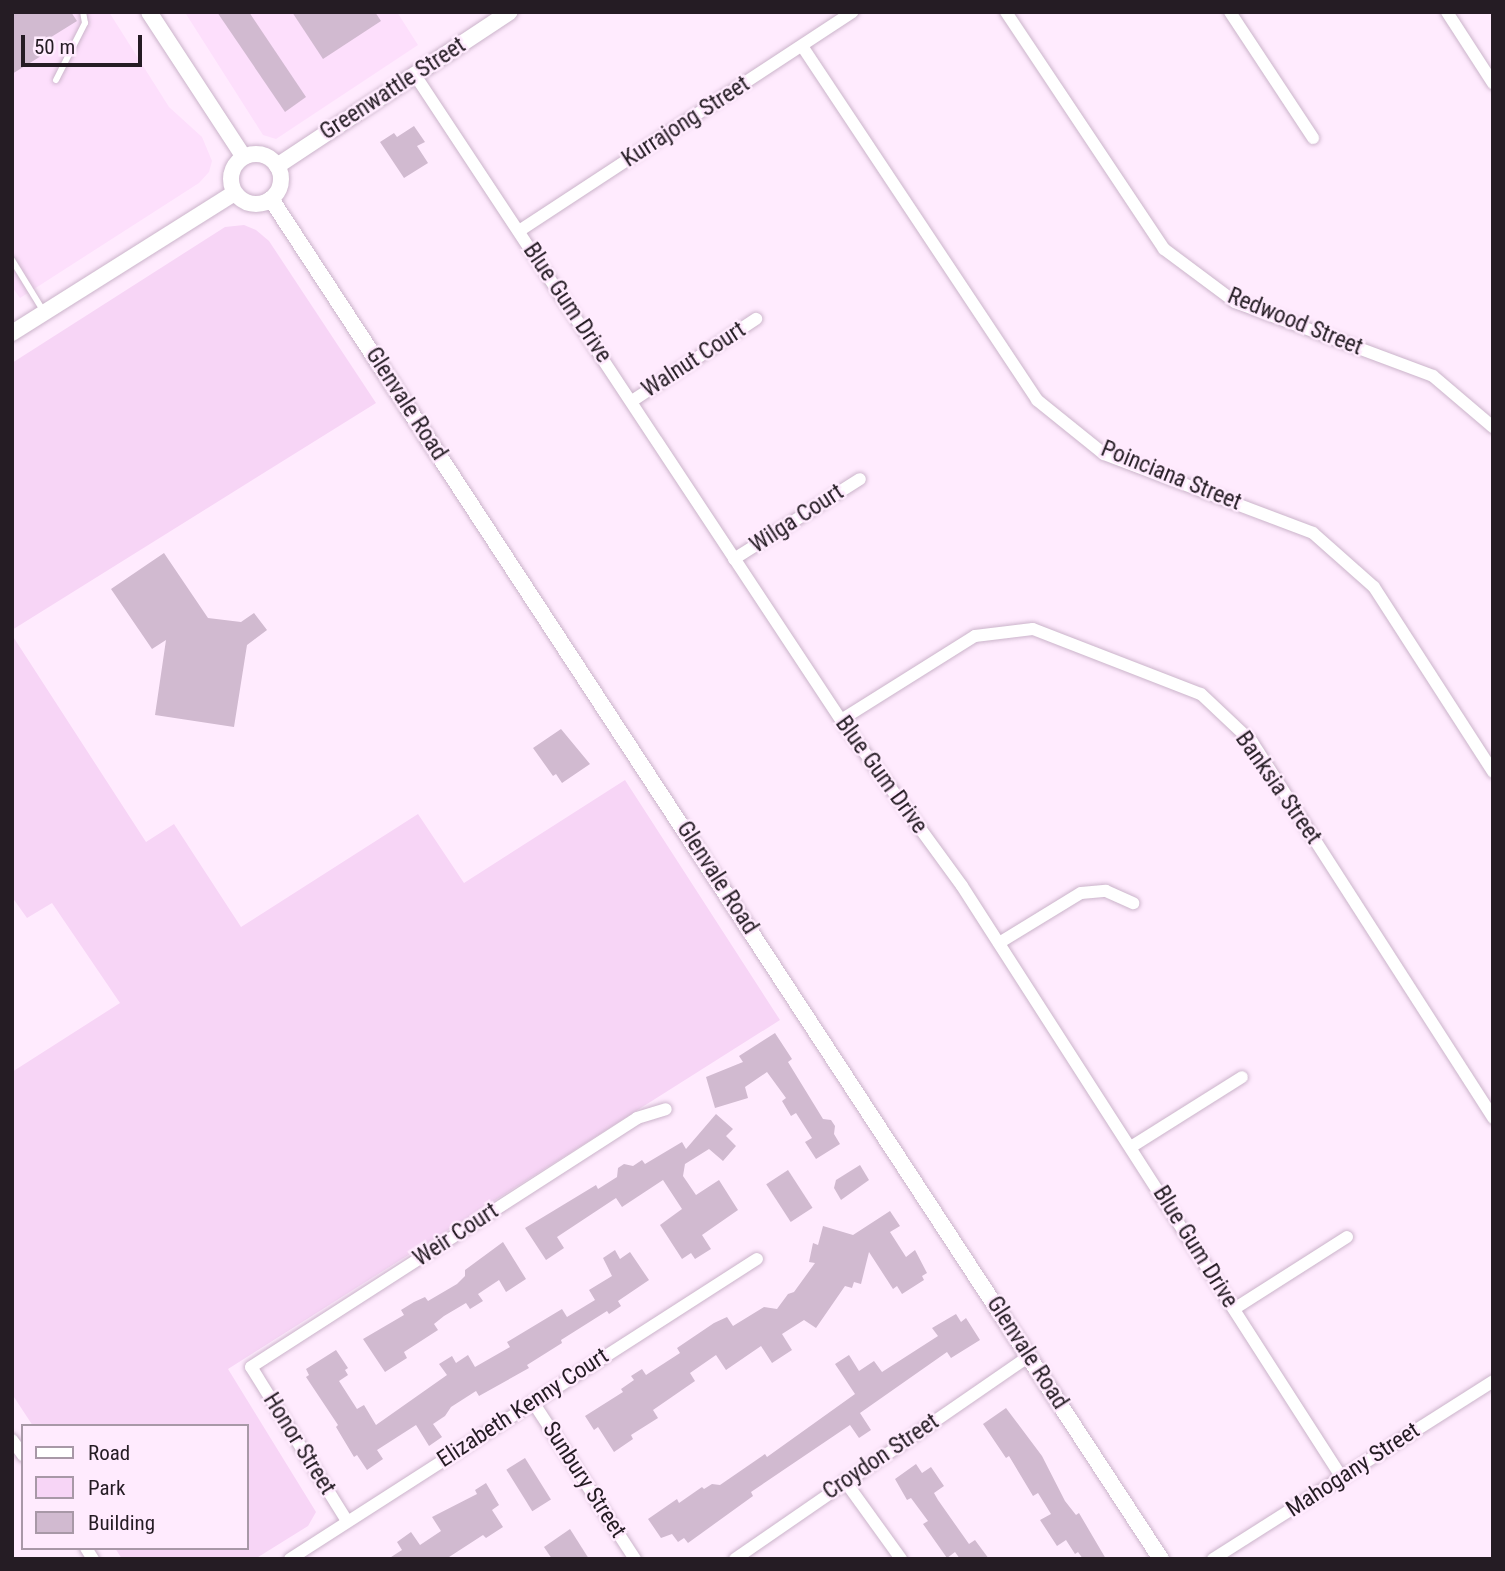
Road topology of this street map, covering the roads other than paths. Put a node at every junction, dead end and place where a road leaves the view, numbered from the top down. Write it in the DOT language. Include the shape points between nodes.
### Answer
graph roads {
  1 [pos="83,12"];
  2 [pos="149,12"];
  3 [pos="510,12"];
  4 [pos="853,12"];
  5 [pos="1006,12"];
  6 [pos="1230,12"];
  7 [pos="1447,12"];
  8 [pos="802,46"];
  9 [pos="415,75"];
  10 [pos="56,80"];
  11 [pos="1493,83"];
  12 [pos="1313,138"];
  13 [pos="244,157"];
  14 [pos="277,166"];
  15 [pos="234,193"];
  16 [pos="271,199"];
  17 [pos="519,231"];
  18 [pos="12,260"];
  19 [pos="45,314"];
  20 [pos="756,319"];
  21 [pos="12,336"];
  22 [pos="632,401"];
  23 [pos="1493,426"];
  24 [pos="860,479"];
  25 [pos="734,559"];
  26 [pos="841,720"];
  27 [pos="1493,772"];
  28 [pos="1133,903"];
  29 [pos="999,943"];
  30 [pos="1242,1077"];
  31 [pos="666,1109"];
  32 [pos="1493,1118"];
  33 [pos="1131,1147"];
  34 [pos="1347,1237"];
  35 [pos="757,1259"];
  36 [pos="1234,1309"];
  37 [pos="1028,1356"];
  38 [pos="251,1367"];
  39 [pos="1493,1381"];
  40 [pos="533,1402"];
  41 [pos="1342,1478"];
  42 [pos="845,1480"];
  43 [pos="347,1521"];
  44 [pos="290,1559"];
  45 [pos="635,1559"];
  46 [pos="735,1559"];
  47 [pos="901,1559"];
  48 [pos="1161,1559"];
  49 [pos="1213,1559"];
  1 -- 10 [label="lane" via="85,23"];
  2 -- 13 [label="street"];
  3 -- 9 [label="street, Greenwattle Street"];
  4 -- 8 [label="street, Kurrajong Street"];
  5 -- 23 [label="street, Redwood Street" via="1164,249 1235,302 1433,376"];
  6 -- 12 [label="street"];
  7 -- 11 [label="street"];
  8 -- 17 [label="street, Kurrajong Street"];
  8 -- 27 [label="street, Poinciana Street" via="1037,400 1104,454 1313,533 1374,587"];
  9 -- 14 [label="street, Greenwattle Street"];
  9 -- 17 [label="street, Blue Gum Drive"];
  13 -- 14 [label="street" via="262,155"];
  13 -- 15 [label="street" via="232,171"];
  14 -- 16 [label="street" via="280,184"];
  15 -- 16 [label="street" via="254,205"];
  15 -- 19 [label="street"];
  16 -- 37 [label="street, Glenvale Road"];
  17 -- 22 [label="street, Blue Gum Drive"];
  18 -- 19 [label="lane"];
  19 -- 21 [label="street"];
  20 -- 22 [label="street, Walnut Court"];
  22 -- 25 [label="street, Blue Gum Drive"];
  24 -- 25 [label="street, Wilga Court"];
  25 -- 26 [label="street, Blue Gum Drive"];
  26 -- 29 [label="street, Blue Gum Drive"];
  26 -- 32 [label="street, Banksia Street" via="975,636 1033,629 1201,694 1252,742"];
  28 -- 29 [label="street" via="1106,891 1081,893"];
  29 -- 33 [label="street, Blue Gum Drive"];
  30 -- 33 [label="street"];
  31 -- 38 [label="street, Weir Court" via="637,1118"];
  33 -- 36 [label="street, Blue Gum Drive"];
  34 -- 36 [label="street"];
  35 -- 40 [label="street, Elizabeth Kenny Court"];
  36 -- 41 [label="street, Blue Gum Drive"];
  37 -- 42 [label="street, Croydon Street"];
  37 -- 48 [label="street, Glenvale Road"];
  38 -- 43 [label="street, Honor Street"];
  39 -- 41 [label="street, Mahogany Street"];
  40 -- 43 [label="street, Elizabeth Kenny Court"];
  40 -- 45 [label="street, Sunbury Street"];
  41 -- 49 [label="street, Mahogany Street"];
  42 -- 46 [label="street, Croydon Street"];
  42 -- 47 [label="street"];
  43 -- 44 [label="street, Elizabeth Kenny Court"];
}
